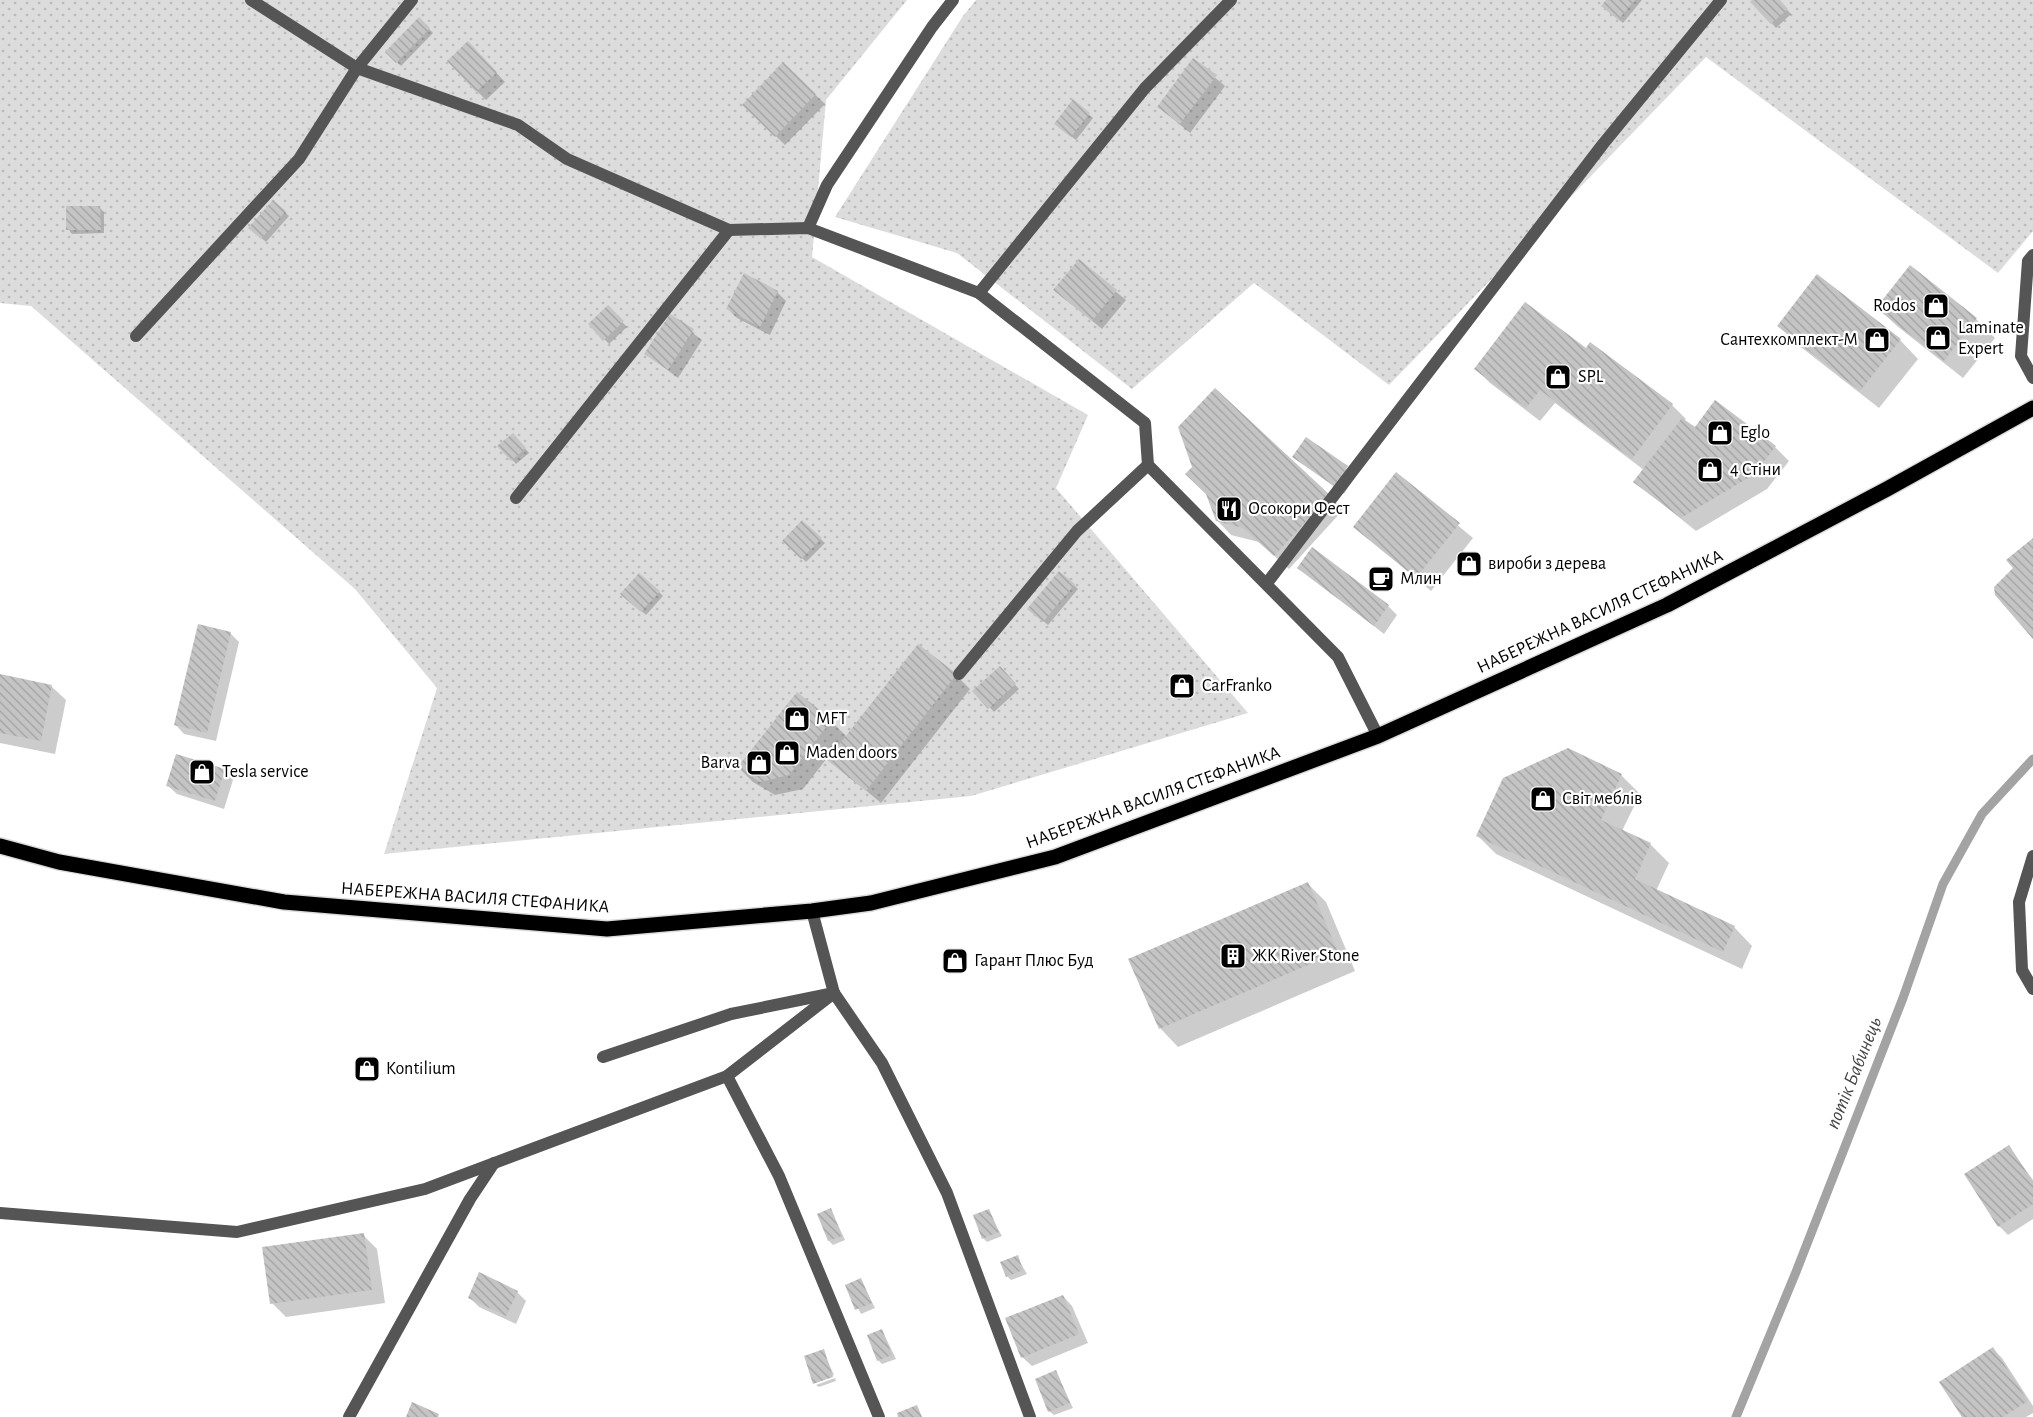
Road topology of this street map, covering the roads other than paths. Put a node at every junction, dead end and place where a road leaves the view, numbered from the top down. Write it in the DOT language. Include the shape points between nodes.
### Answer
graph roads {
  1 [pos="251,0"];
  2 [pos="412,0"];
  3 [pos="953,0"];
  4 [pos="1231,0"];
  5 [pos="1721,0"];
  6 [pos="357,68"];
  7 [pos="808,228"];
  8 [pos="729,230"];
  9 [pos="2033,255"];
  10 [pos="979,293"];
  11 [pos="136,336"];
  12 [pos="2033,378"];
  13 [pos="2033,408"];
  14 [pos="1148,465"];
  15 [pos="516,498"];
  16 [pos="1267,583"];
  17 [pos="959,674"];
  18 [pos="1378,736"];
  19 [pos="0,846"];
  20 [pos="2033,856"];
  21 [pos="812,911"];
  22 [pos="2033,989"];
  23 [pos="834,993"];
  24 [pos="603,1057"];
  25 [pos="727,1076"];
  26 [pos="494,1163"];
  27 [pos="0,1213"];
  28 [pos="349,1417"];
  29 [pos="879,1417"];
  30 [pos="1030,1417"];
  1 -- 6 [label="street"];
  2 -- 6 [label="street"];
  3 -- 7 [label="street" via="826,185"];
  4 -- 10 [label="street" via="1145,88"];
  5 -- 16 [label="street" via="1603,144"];
  6 -- 8 [label="street" via="518,125 567,159"];
  6 -- 11 [label="street" via="299,159"];
  7 -- 8 [label="street"];
  7 -- 10 [label="street"];
  8 -- 15 [label="street"];
  9 -- 12 [label="street" via="2028,261 2022,356"];
  10 -- 14 [label="street" via="1145,423"];
  13 -- 18 [label="main road, НАБЕРЕЖНА ВАСИЛЯ СТЕФАНИКА" via="1666,605"];
  14 -- 16 [label="street"];
  14 -- 17 [label="street" via="1077,531"];
  16 -- 18 [label="street" via="1338,657"];
  18 -- 21 [label="main road, НАБЕРЕЖНА ВАСИЛЯ СТЕФАНИКА" via="1055,857 871,903"];
  19 -- 21 [label="main road, НАБЕРЕЖНА ВАСИЛЯ СТЕФАНИКА" via="59,862 284,902 607,929"];
  20 -- 22 [label="street" via="2019,902 2022,970"];
  21 -- 23 [label="street"];
  23 -- 24 [label="street" via="730,1014"];
  23 -- 25 [label="street"];
  23 -- 30 [label="street" via="882,1063 947,1193"];
  25 -- 26 [label="street"];
  25 -- 29 [label="street" via="779,1176"];
  26 -- 27 [label="street" via="426,1189 237,1232"];
  26 -- 28 [label="street"];
}
